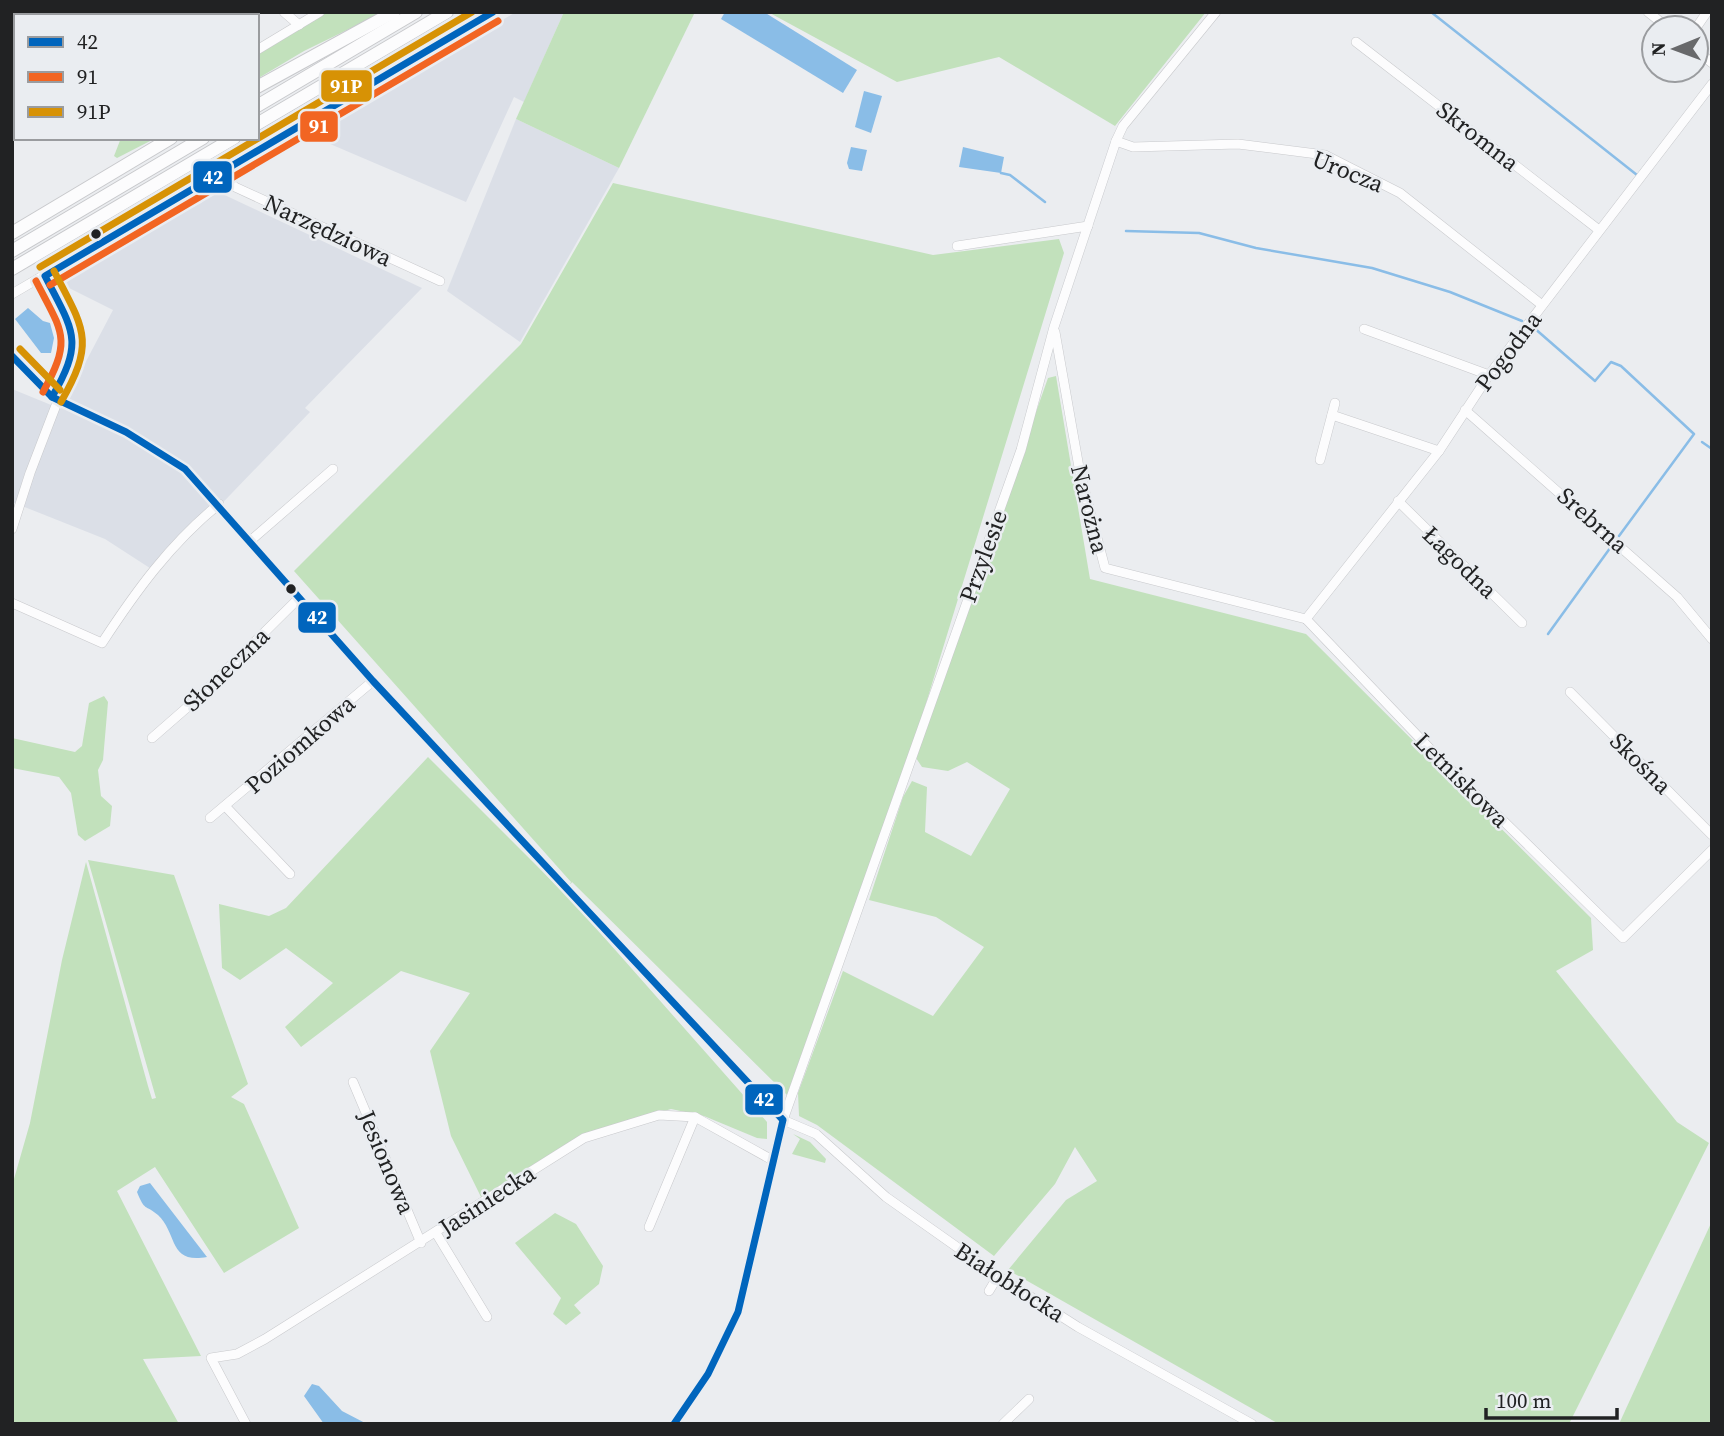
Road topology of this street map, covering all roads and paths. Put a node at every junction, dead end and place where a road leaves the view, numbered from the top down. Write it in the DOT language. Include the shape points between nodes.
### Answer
graph roads {
  1 [pos="284,12"];
  2 [pos="320,12"];
  3 [pos="394,12"];
  4 [pos="416,12"];
  5 [pos="447,12"];
  6 [pos="493,12"];
  7 [pos="1216,12"];
  8 [pos="299,25"];
  9 [pos="1356,42"];
  10 [pos="259,49"];
  11 [pos="1712,84"];
  12 [pos="259,87"];
  13 [pos="259,105"];
  14 [pos="259,123"];
  15 [pos="168,140"];
  16 [pos="200,140"];
  17 [pos="231,140"];
  18 [pos="1116,141"];
  19 [pos="220,174"];
  20 [pos="1088,226"];
  21 [pos="1599,230"];
  22 [pos="12,233"];
  23 [pos="957,246"];
  24 [pos="12,251"];
  25 [pos="12,270"];
  26 [pos="45,276"];
  27 [pos="440,281"];
  28 [pos="12,294"];
  29 [pos="1542,305"];
  30 [pos="1054,327"];
  31 [pos="1364,328"];
  32 [pos="12,356"];
  33 [pos="1489,375"];
  34 [pos="55,399"];
  35 [pos="1335,404"];
  36 [pos="1465,410"];
  37 [pos="1332,415"];
  38 [pos="1439,451"];
  39 [pos="1320,460"];
  40 [pos="333,469"];
  41 [pos="1398,501"];
  42 [pos="219,504"];
  43 [pos="12,529"];
  44 [pos="249,542"];
  45 [pos="299,599"];
  46 [pos="12,603"];
  47 [pos="1306,619"];
  48 [pos="1522,623"];
  49 [pos="1712,639"];
  50 [pos="373,681"];
  51 [pos="1570,692"];
  52 [pos="152,738"];
  53 [pos="226,807"];
  54 [pos="210,818"];
  55 [pos="1712,835"];
  56 [pos="1712,850"];
  57 [pos="290,874"];
  58 [pos="353,1082"];
  59 [pos="695,1118"];
  60 [pos="783,1120"];
  61 [pos="774,1161"];
  62 [pos="649,1227"];
  63 [pos="436,1233"];
  64 [pos="421,1243"];
  65 [pos="998,1276"];
  66 [pos="989,1291"];
  67 [pos="487,1317"];
  68 [pos="1029,1399"];
  69 [pos="1224,1408"];
  70 [pos="1218,1419"];
  71 [pos="246,1424"];
  72 [pos="674,1424"];
  73 [pos="1003,1424"];
  74 [pos="1252,1424"];
  1 -- 8 [label="street"];
  2 -- 8 [label="street"];
  3 -- 12 [label="highway"];
  4 -- 13 [label="highway"];
  5 -- 14 [label="highway"];
  6 -- 19 [label="street"];
  7 -- 18 [label="street, Przylesie" via="1123,126"];
  8 -- 10 [label="street"];
  9 -- 21 [label="street, Skromna"];
  11 -- 21 [label="street, Pogodna"];
  15 -- 22 [label="highway"];
  16 -- 24 [label="highway"];
  17 -- 25 [label="highway"];
  18 -- 20 [label="street, Przylesie"];
  18 -- 29 [label="street, Urocza" via="1133,147 1238,144 1325,155 1400,193"];
  19 -- 26 [label="street"];
  19 -- 27 [label="street, Narzędziowa" via="235,187"];
  20 -- 23 [label="street"];
  20 -- 30 [label="street, Przylesie"];
  21 -- 29 [label="street, Pogodna"];
  26 -- 28 [label="street"];
  26 -- 34 [label="street" via="71,323 75,346"];
  29 -- 33 [label="street, Pogodna"];
  30 -- 47 [label="street, Narożna" via="1080,473 1105,568"];
  30 -- 60 [label="street, Przylesie" via="1021,450"];
  31 -- 33 [label="street"];
  32 -- 34 [label="street"];
  33 -- 36 [label="street, Pogodna"];
  34 -- 42 [label="street" via="126,432 186,469"];
  34 -- 43 [label="street"];
  35 -- 37 [label="street"];
  36 -- 38 [label="street, Pogodna"];
  36 -- 49 [label="street, Srebrna" via="1677,597"];
  37 -- 38 [label="street"];
  37 -- 39 [label="street"];
  38 -- 41 [label="street, Pogodna"];
  40 -- 44 [label="street"];
  41 -- 47 [label="street, Pogodna"];
  41 -- 48 [label="street, Łagodna"];
  42 -- 44 [label="street"];
  42 -- 46 [label="street" via="175,543 143,580 102,643"];
  44 -- 45 [label="street"];
  45 -- 50 [label="street"];
  45 -- 52 [label="street, Słoneczna"];
  47 -- 56 [label="street, Letniskowa" via="1435,754 1623,938"];
  50 -- 53 [label="street, Poziomkowa"];
  50 -- 60 [label="street"];
  51 -- 55 [label="street, Skośna"];
  53 -- 54 [label="street, Poziomkowa"];
  53 -- 57 [label="street, Poziomkowa"];
  58 -- 64 [label="street, Jesionowa"];
  59 -- 61 [label="street, Jasiniecka"];
  59 -- 62 [label="street"];
  59 -- 63 [label="street, Jasiniecka" via="659,1115 584,1138"];
  60 -- 61 [label="street"];
  60 -- 65 [label="street, Białobłocka" via="816,1134 876,1189"];
  61 -- 72 [label="street" via="735,1320 706,1378"];
  63 -- 64 [label="street, Jasiniecka"];
  63 -- 67 [label="street"];
  64 -- 71 [label="street, Jasiniecka" via="265,1339 237,1354 211,1358"];
  65 -- 66 [label="street"];
  65 -- 69 [label="street, Białobłocka" via="1078,1327"];
  68 -- 73 [label="street"];
  69 -- 70 [label="street"];
  69 -- 74 [label="street, Białobłocka"];
}
